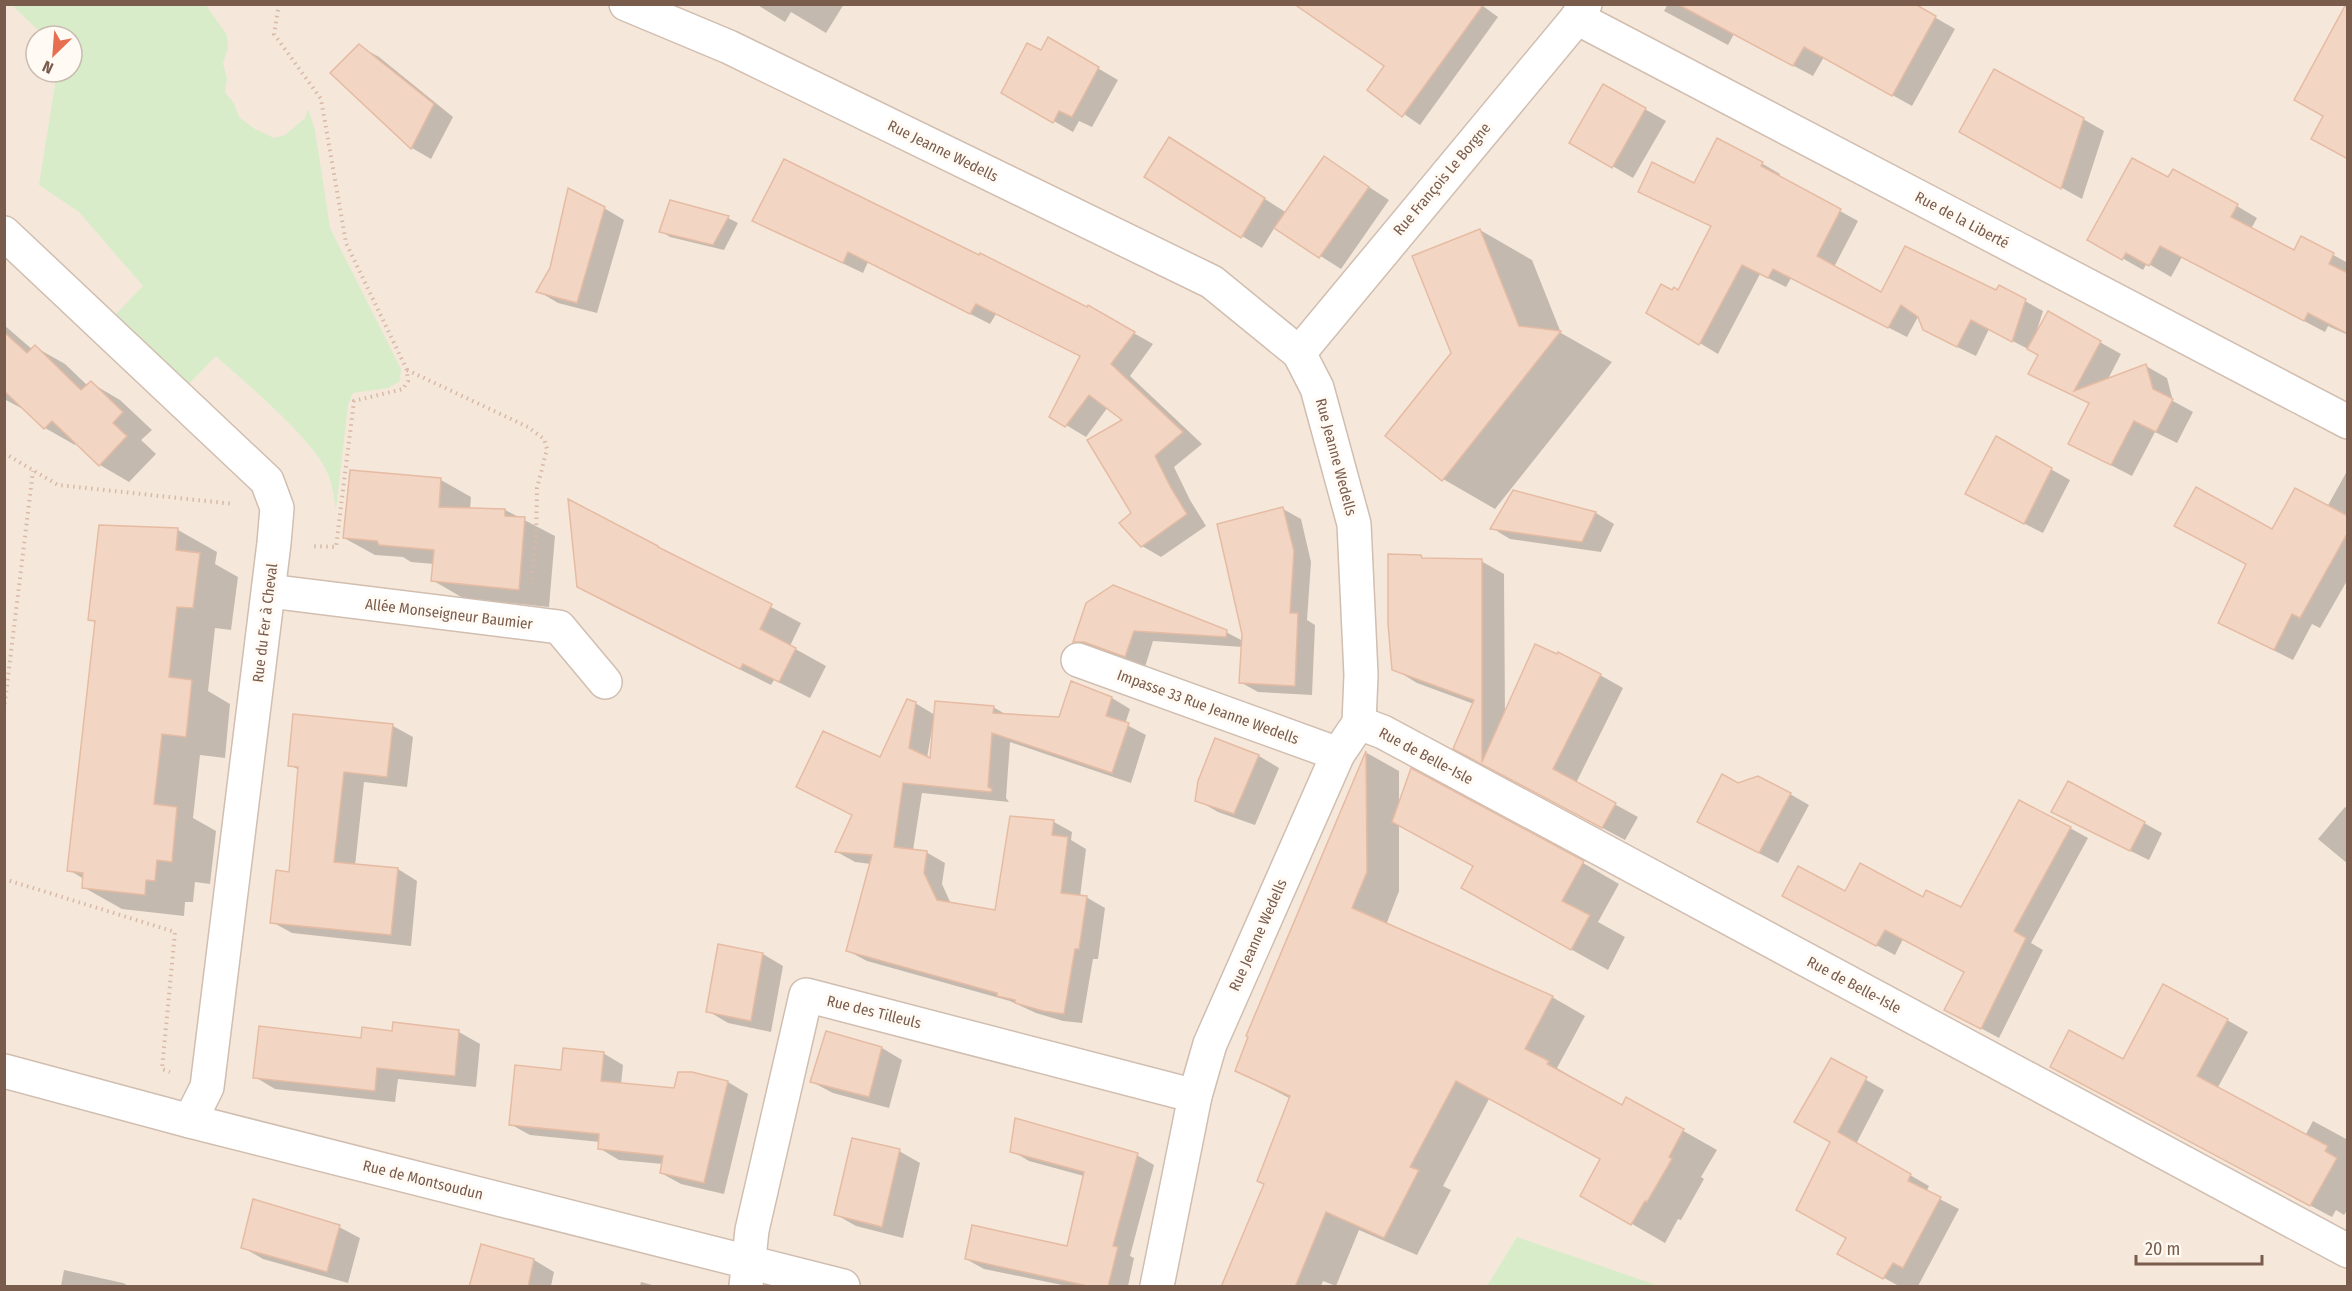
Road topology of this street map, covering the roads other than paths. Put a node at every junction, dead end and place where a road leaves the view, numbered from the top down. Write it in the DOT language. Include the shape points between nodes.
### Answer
graph roads {
  1 [pos="626,4"];
  2 [pos="1581,11"];
  3 [pos="4,233"];
  4 [pos="1299,353"];
  5 [pos="2348,422"];
  6 [pos="268,591"];
  7 [pos="1077,660"];
  8 [pos="605,682"];
  9 [pos="1359,723"];
  10 [pos="1338,754"];
  11 [pos="4,1071"];
  12 [pos="1195,1096"];
  13 [pos="190,1121"];
  14 [pos="2348,1251"];
  15 [pos="747,1275"];
  16 [pos="843,1287"];
  17 [pos="1157,1287"];
  1 -- 4 [label="street, Rue Jeanne Wedells" via="729,47 1212,282"];
  2 -- 4 [label="street, Rue François Le Borgne"];
  2 -- 5 [label="street, Rue de la Liberté"];
  3 -- 6 [label="street, Rue du Fer à Cheval" via="267,481 277,508"];
  4 -- 9 [label="street, Rue Jeanne Wedells" via="1317,388 1354,524 1361,675"];
  6 -- 8 [label="street, Allée Monseigneur Baumier" via="559,627"];
  6 -- 13 [label="street, Rue du Fer à Cheval" via="207,1087"];
  7 -- 10 [label="street, Impasse 33 Rue Jeanne Wedells"];
  9 -- 10 [label="street, Rue Jeanne Wedells"];
  9 -- 14 [label="street, Rue de Belle-Isle" via="1383,732"];
  10 -- 12 [label="street, Rue Jeanne Wedells" via="1210,1044"];
  11 -- 13 [label="street, Rue de Montsoudun"];
  12 -- 15 [label="street, Rue des Tilleuls" via="806,995 752,1230"];
  12 -- 17 [label="street, Rue Jeanne Wedells"];
  13 -- 15 [label="street, Rue de Montsoudun"];
  15 -- 16 [label="street, Rue de Montsoudun"];
}
